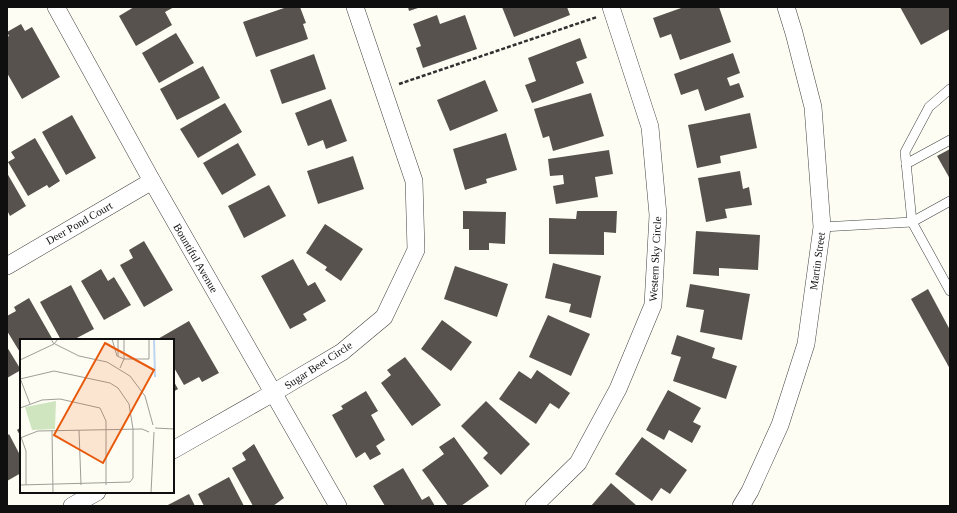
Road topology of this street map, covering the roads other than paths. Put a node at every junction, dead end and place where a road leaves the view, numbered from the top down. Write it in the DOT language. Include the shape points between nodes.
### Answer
graph roads {
  1 [pos="56,7"];
  2 [pos="355,7"];
  3 [pos="786,7"];
  4 [pos="607,11"];
  5 [pos="950,89"];
  6 [pos="950,140"];
  7 [pos="906,164"];
  8 [pos="152,181"];
  9 [pos="950,201"];
  10 [pos="912,222"];
  11 [pos="822,227"];
  12 [pos="7,266"];
  13 [pos="950,291"];
  14 [pos="274,393"];
  15 [pos="174,449"];
  16 [pos="95,493"];
  17 [pos="72,506"];
  18 [pos="338,506"];
  19 [pos="534,506"];
  20 [pos="741,506"];
  1 -- 8 [label="street, Bountiful Avenue"];
  2 -- 14 [label="street, Sugar Beet Circle" via="414,181 416,250 384,317 342,352"];
  3 -- 11 [label="street, Martin Street" via="812,107"];
  4 -- 19 [label="street, Western Sky Circle" via="650,127 658,215 653,305 618,389 578,463"];
  5 -- 7 [label="lane" via="929,107 905,152"];
  6 -- 7 [label="lane"];
  7 -- 10 [label="lane"];
  8 -- 12 [label="street, Deer Pond Court"];
  8 -- 14 [label="street, Bountiful Avenue"];
  9 -- 10 [label="lane"];
  10 -- 11 [label="lane"];
  10 -- 13 [label="lane"];
  11 -- 20 [label="street, Martin Street" via="806,344 780,425"];
  14 -- 15 [label="street, Sugar Beet Circle"];
  14 -- 18 [label="street, Bountiful Avenue"];
  16 -- 17 [label="street"];
}
